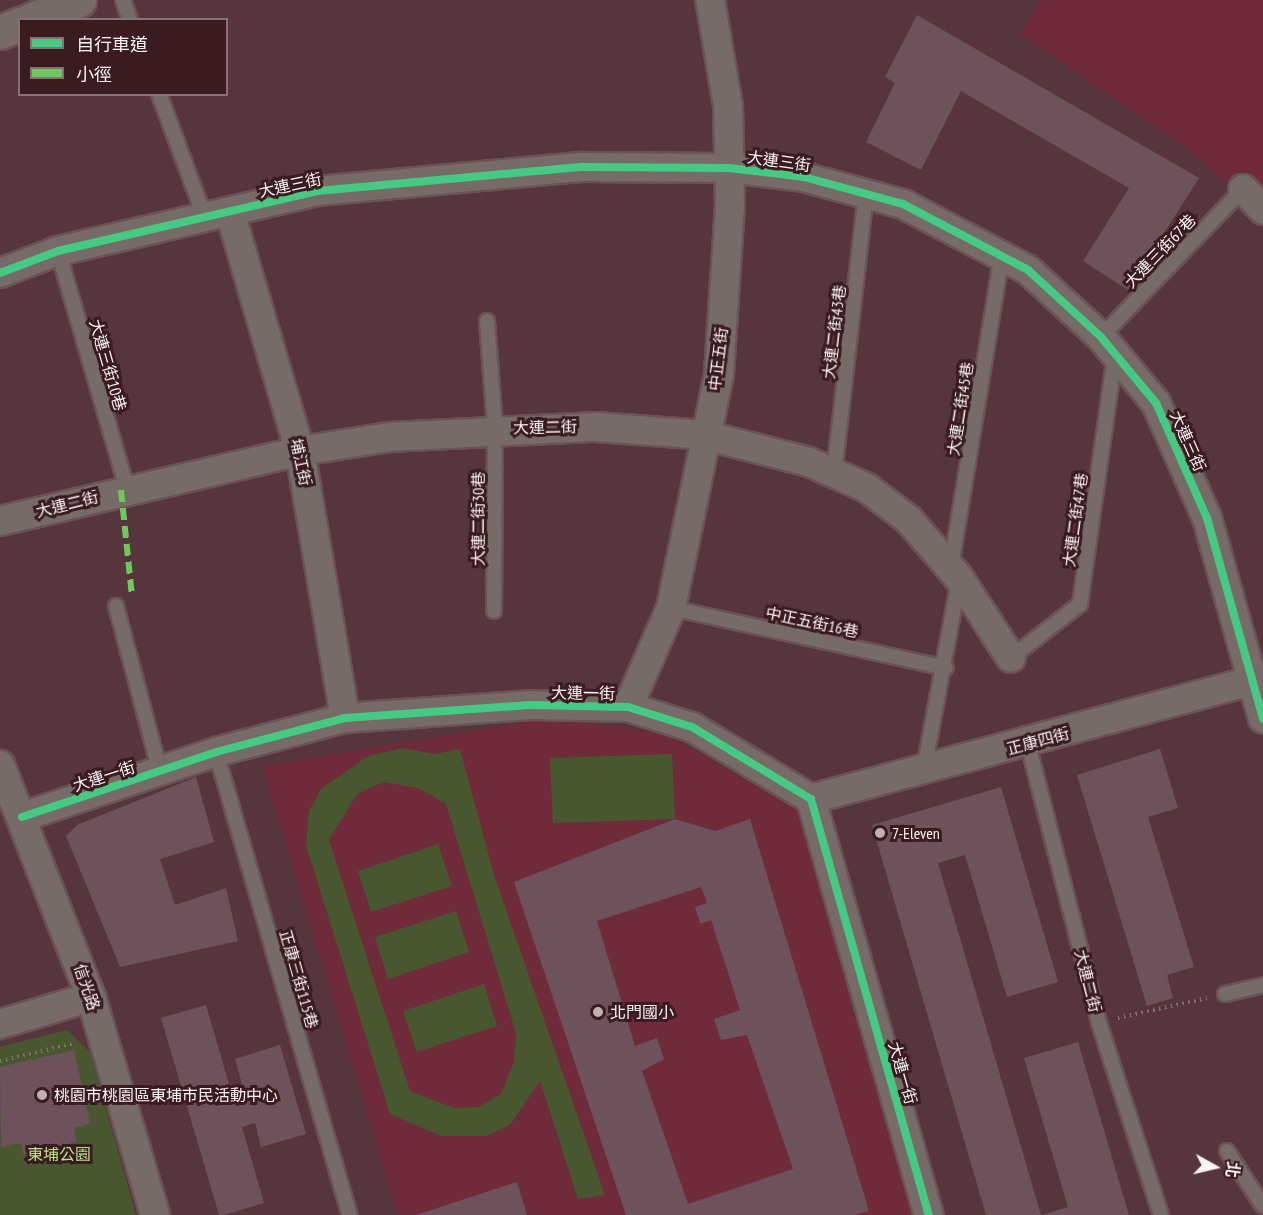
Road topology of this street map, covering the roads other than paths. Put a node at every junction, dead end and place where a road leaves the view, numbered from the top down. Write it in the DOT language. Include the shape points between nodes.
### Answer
graph roads {
  1 [pos="79,0"];
  2 [pos="123,0"];
  3 [pos="711,0"];
  4 [pos="35,18"];
  5 [pos="129,18"];
  6 [pos="18,25"];
  7 [pos="0,32"];
  8 [pos="160,96"];
  9 [pos="729,168"];
  10 [pos="1243,189"];
  11 [pos="866,194"];
  12 [pos="1263,210"];
  13 [pos="217,215"];
  14 [pos="58,251"];
  15 [pos="1002,256"];
  16 [pos="0,273"];
  17 [pos="487,321"];
  18 [pos="1108,345"];
  19 [pos="495,428"];
  20 [pos="704,435"];
  21 [pos="300,451"];
  22 [pos="834,474"];
  23 [pos="127,489"];
  24 [pos="0,521"];
  25 [pos="955,573"];
  26 [pos="116,606"];
  27 [pos="671,608"];
  28 [pos="495,611"];
  29 [pos="1011,658"];
  30 [pos="946,668"];
  31 [pos="1258,679"];
  32 [pos="628,707"];
  33 [pos="345,718"];
  34 [pos="1263,718"];
  35 [pos="1028,744"];
  36 [pos="216,752"];
  37 [pos="0,765"];
  38 [pos="160,771"];
  39 [pos="924,771"];
  40 [pos="812,799"];
  41 [pos="22,817"];
  42 [pos="1263,985"];
  43 [pos="1225,994"];
  44 [pos="91,997"];
  45 [pos="0,1024"];
  46 [pos="1227,1151"];
  47 [pos="1263,1206"];
  48 [pos="154,1215"];
  49 [pos="350,1215"];
  50 [pos="929,1215"];
  51 [pos="1161,1215"];
  1 -- 4 [label="street"];
  2 -- 5 [label="lane"];
  3 -- 9 [label="street, 中正五街" via="728,106"];
  6 -- 7 [label="street"];
  8 -- 13 [label="lane"];
  9 -- 11 [label="street, 大連三街" via="804,177"];
  9 -- 13 [label="street, 大連三街" via="572,168 317,191"];
  9 -- 20 [label="street, 中正五街" via="719,374"];
  10 -- 12 [label="street"];
  10 -- 18 [label="lane, 大連三街67巷"];
  11 -- 15 [label="street, 大連三街" via="903,204"];
  11 -- 22 [label="lane, 大連二街43巷"];
  13 -- 14 [label="street, 大連三街"];
  13 -- 21 [label="street, 埔江街"];
  14 -- 16 [label="street, 大連三街"];
  14 -- 23 [label="lane, 大連三街10巷"];
  15 -- 18 [label="street, 大連三街" via="1028,270"];
  15 -- 25 [label="lane, 大連二街45巷"];
  17 -- 19 [label="lane, 大連二街30巷"];
  18 -- 29 [label="lane, 大連二街47巷" via="1080,604"];
  18 -- 31 [label="street, 大連三街" via="1156,403 1207,518"];
  19 -- 20 [label="street, 大連二街" via="596,427"];
  19 -- 21 [label="street, 大連二街"];
  19 -- 28 [label="lane, 大連二街30巷"];
  20 -- 22 [label="street, 大連二街"];
  20 -- 27 [label="street, 中正五街"];
  21 -- 23 [label="street, 大連二街"];
  21 -- 33 [label="street, 埔江街"];
  22 -- 25 [label="street, 大連二街" via="867,488 909,520"];
  23 -- 24 [label="street, 大連二街"];
  25 -- 29 [label="street, 大連二街"];
  25 -- 30 [label="lane, 大連二街45巷"];
  26 -- 38 [label="lane"];
  27 -- 30 [label="lane, 中正五街16巷"];
  27 -- 32 [label="street, 中正五街"];
  30 -- 39 [label="lane, 大連二街45巷"];
  31 -- 34 [label="street, 大連三街"];
  31 -- 35 [label="street, 正康四街"];
  32 -- 33 [label="street, 大連一街" via="530,705"];
  32 -- 40 [label="street, 大連一街" via="692,727"];
  33 -- 36 [label="street, 大連一街"];
  35 -- 39 [label="street, 正康四街"];
  35 -- 51 [label="lane, 大連二街" via="1099,1023"];
  36 -- 38 [label="street, 大連一街"];
  36 -- 49 [label="lane, 正康三街115巷"];
  37 -- 41 [label="street, 信光路"];
  38 -- 41 [label="street, 大連一街"];
  39 -- 40 [label="street, 正康四街"];
  40 -- 50 [label="street, 大連一街"];
  41 -- 44 [label="street, 信光路"];
  42 -- 43 [label="lane"];
  44 -- 45 [label="street"];
  44 -- 48 [label="street, 信光路"];
  46 -- 47 [label="lane"];
}
